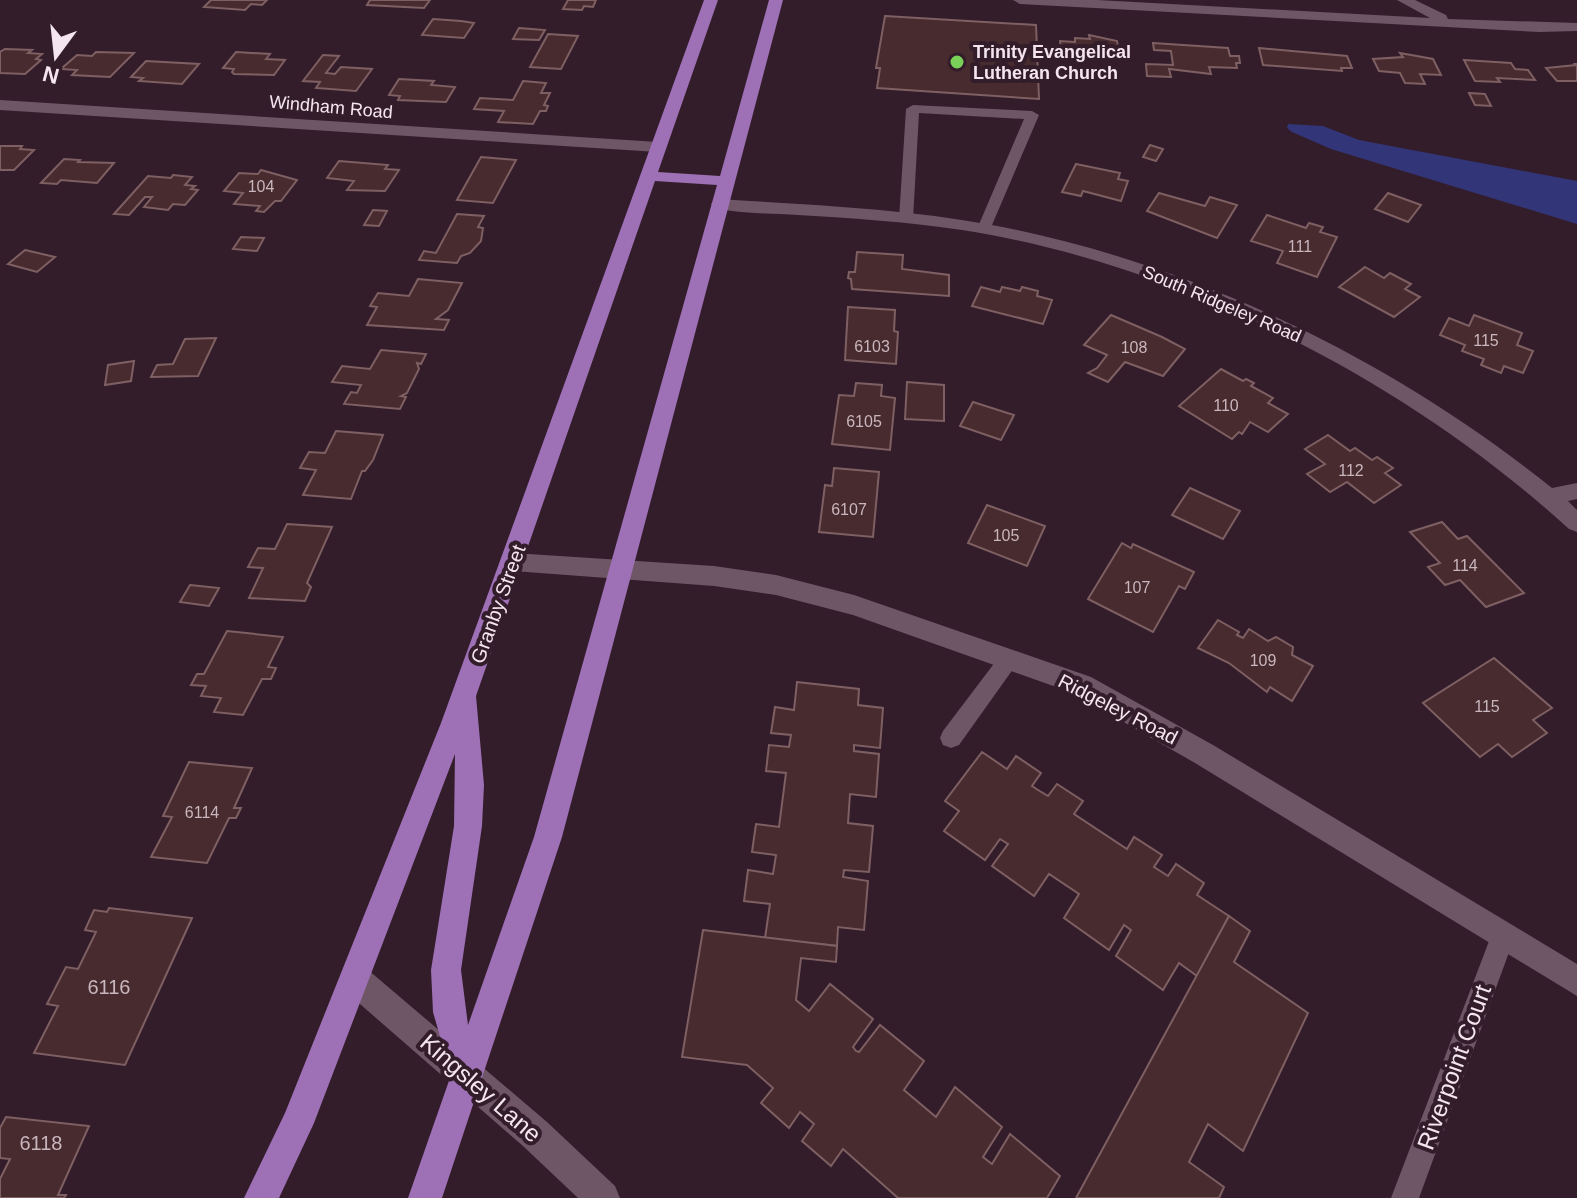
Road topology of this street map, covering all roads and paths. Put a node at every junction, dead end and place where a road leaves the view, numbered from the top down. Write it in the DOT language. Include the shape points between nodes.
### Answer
graph roads {
  1 [pos="711,0"];
  2 [pos="776,0"];
  3 [pos="1020,0"];
  4 [pos="1404,0"];
  5 [pos="1183,4"];
  6 [pos="1454,23"];
  7 [pos="1577,27"];
  8 [pos="0,105"];
  9 [pos="658,147"];
  10 [pos="648,176"];
  11 [pos="723,192"];
  12 [pos="906,219"];
  13 [pos="984,229"];
  14 [pos="1577,491"];
  15 [pos="1549,497"];
  16 [pos="1577,523"];
  17 [pos="513,562"];
  18 [pos="620,571"];
  19 [pos="1009,659"];
  20 [pos="466,691"];
  21 [pos="951,738"];
  22 [pos="1503,936"];
  23 [pos="356,980"];
  24 [pos="1577,981"];
  25 [pos="467,1076"];
  26 [pos="261,1198"];
  27 [pos="425,1198"];
  28 [pos="603,1198"];
  29 [pos="1405,1198"];
  1 -- 9 [label="main road, Granby Street"];
  2 -- 11 [label="main road"];
  3 -- 5 [label="street"];
  4 -- 6 [label="street"];
  5 -- 6 [label="street"];
  6 -- 7 [label="street"];
  8 -- 9 [label="street, Windham Road"];
  9 -- 10 [label="main road, Granby Street"];
  10 -- 11 [label="main road"];
  10 -- 17 [label="main road, Granby Street"];
  11 -- 12 [label="street, South Ridgeley Road"];
  11 -- 18 [label="main road"];
  12 -- 13 [label="street, South Ridgeley Road"];
  12 -- 13 [label="lane" via="913,109 1032,115"];
  13 -- 15 [label="street, South Ridgeley Road" via="1127,263 1255,314 1401,394 1490,451"];
  14 -- 15 [label="street"];
  15 -- 16 [label="street, South Ridgeley Road"];
  17 -- 18 [label="street, Ridgeley Road"];
  17 -- 20 [label="main road, Granby Street"];
  18 -- 19 [label="street, Ridgeley Road" via="776,585 854,605"];
  18 -- 25 [label="main road" via="548,837"];
  19 -- 21 [label="lane"];
  19 -- 22 [label="street, Ridgeley Road" via="1095,693 1204,754"];
  20 -- 23 [label="main road, Granby Street"];
  20 -- 25 [label="main road" via="468,826 446,970 449,1012"];
  22 -- 24 [label="street, Ridgeley Road"];
  22 -- 29 [label="lane, Riverpoint Court"];
  23 -- 25 [label="street, Kingsley Lane"];
  23 -- 26 [label="main road, Granby Street"];
  25 -- 27 [label="main road"];
  25 -- 28 [label="street, Kingsley Lane"];
}
